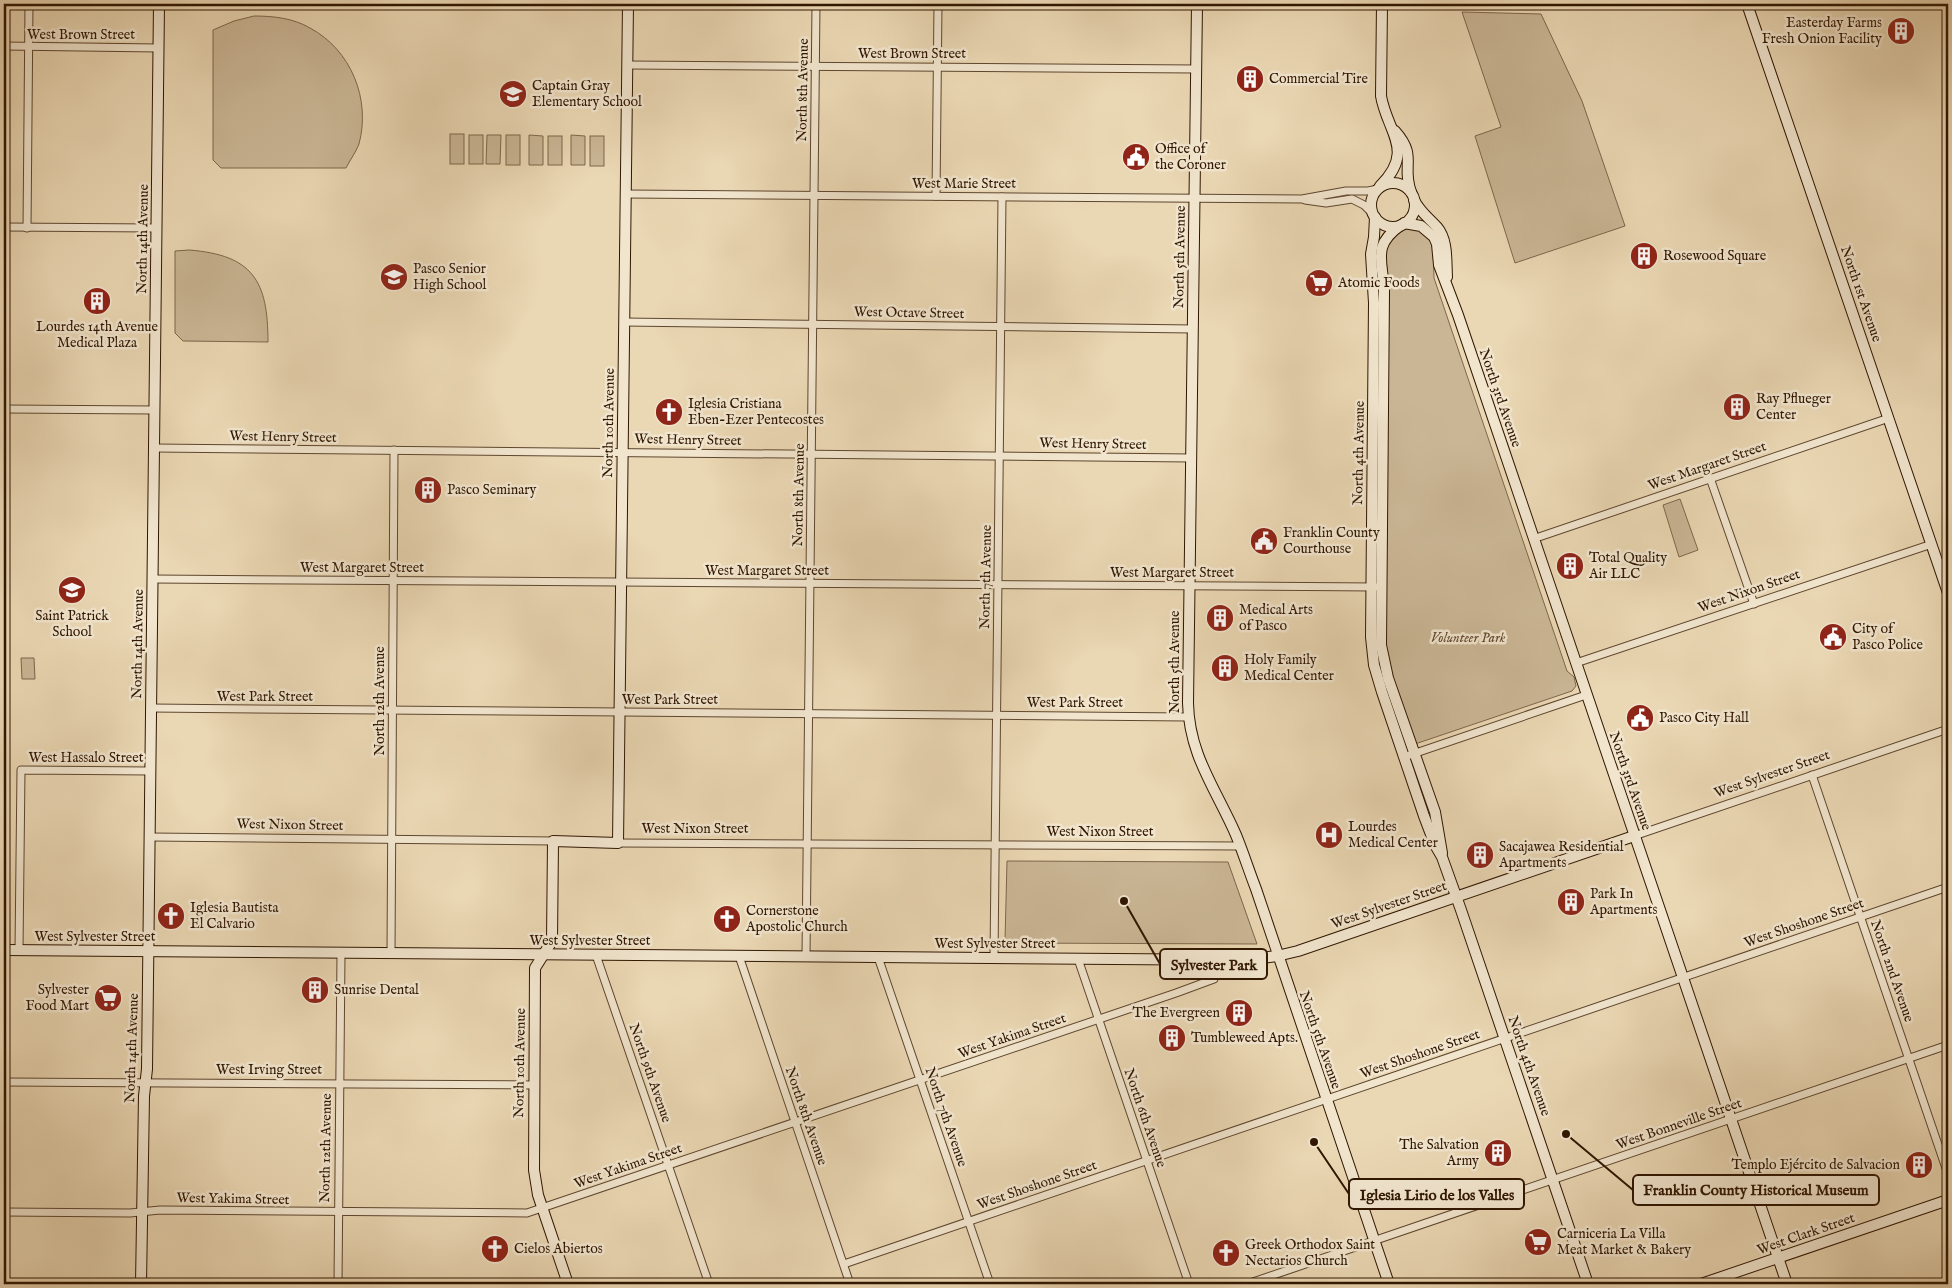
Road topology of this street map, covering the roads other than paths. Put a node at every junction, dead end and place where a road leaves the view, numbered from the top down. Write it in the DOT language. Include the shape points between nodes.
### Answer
graph roads {
  1 [pos="29,4"];
  2 [pos="159,4"];
  3 [pos="628,4"];
  4 [pos="816,4"];
  5 [pos="938,4"];
  6 [pos="1197,4"];
  7 [pos="1382,4"];
  8 [pos="1747,4"];
  9 [pos="4,46"];
  10 [pos="29,47"];
  11 [pos="158,48"];
  12 [pos="628,65"];
  13 [pos="816,66"];
  14 [pos="938,67"];
  15 [pos="1196,68"];
  16 [pos="1394,129"];
  17 [pos="1379,187"];
  18 [pos="626,194"];
  19 [pos="814,195"];
  20 [pos="936,196"];
  21 [pos="1002,197"];
  22 [pos="1194,198"];
  23 [pos="1413,198"];
  24 [pos="1302,199"];
  25 [pos="1374,215"];
  26 [pos="1402,224"];
  27 [pos="4,227"];
  28 [pos="27,228"];
  29 [pos="156,228"];
  30 [pos="1448,288"];
  31 [pos="624,322"];
  32 [pos="813,325"];
  33 [pos="1001,327"];
  34 [pos="1193,329"];
  35 [pos="4,410"];
  36 [pos="154,410"];
  37 [pos="1888,418"];
  38 [pos="154,448"];
  39 [pos="394,450"];
  40 [pos="623,452"];
  41 [pos="812,454"];
  42 [pos="1000,456"];
  43 [pos="1191,458"];
  44 [pos="1710,478"];
  45 [pos="1534,539"];
  46 [pos="1932,544"];
  47 [pos="152,579"];
  48 [pos="394,580"];
  49 [pos="621,582"];
  50 [pos="810,583"];
  51 [pos="998,585"];
  52 [pos="1190,586"];
  53 [pos="1376,587"];
  54 [pos="1948,593"];
  55 [pos="1754,604"];
  56 [pos="1576,663"];
  57 [pos="1586,695"];
  58 [pos="151,708"];
  59 [pos="393,710"];
  60 [pos="620,712"];
  61 [pos="809,714"];
  62 [pos="996,715"];
  63 [pos="1188,717"];
  64 [pos="1948,729"];
  65 [pos="1409,755"];
  66 [pos="150,771"];
  67 [pos="1812,775"];
  68 [pos="1634,836"];
  69 [pos="150,837"];
  70 [pos="392,840"];
  71 [pos="553,842"];
  72 [pos="618,843"];
  73 [pos="807,844"];
  74 [pos="995,845"];
  75 [pos="1240,846"];
  76 [pos="1948,887"];
  77 [pos="1456,897"];
  78 [pos="1860,917"];
  79 [pos="4,950"];
  80 [pos="19,950"];
  81 [pos="148,951"];
  82 [pos="341,953"];
  83 [pos="391,953"];
  84 [pos="544,954"];
  85 [pos="596,955"];
  86 [pos="738,956"];
  87 [pos="1277,956"];
  88 [pos="806,957"];
  89 [pos="878,957"];
  90 [pos="994,958"];
  91 [pos="1078,959"];
  92 [pos="1219,960"];
  93 [pos="1682,978"];
  94 [pos="1099,1020"];
  95 [pos="1504,1038"];
  96 [pos="1948,1045"];
  97 [pos="1909,1058"];
  98 [pos="920,1080"];
  99 [pos="4,1082"];
  100 [pos="145,1082"];
  101 [pos="340,1083"];
  102 [pos="534,1084"];
  103 [pos="1326,1100"];
  104 [pos="1731,1119"];
  105 [pos="795,1123"];
  106 [pos="1147,1161"];
  107 [pos="668,1166"];
  108 [pos="1948,1174"];
  109 [pos="1554,1180"];
  110 [pos="1948,1200"];
  111 [pos="542,1208"];
  112 [pos="4,1212"];
  113 [pos="142,1212"];
  114 [pos="338,1213"];
  115 [pos="968,1222"];
  116 [pos="1374,1241"];
  117 [pos="1778,1258"];
  118 [pos="844,1264"];
  119 [pos="142,1284"];
  120 [pos="338,1284"];
  121 [pos="568,1284"];
  122 [pos="709,1284"];
  123 [pos="850,1284"];
  124 [pos="990,1284"];
  125 [pos="1189,1284"];
  126 [pos="1248,1284"];
  127 [pos="1389,1284"];
  128 [pos="1588,1284"];
  129 [pos="1701,1284"];
  130 [pos="1787,1284"];
  1 -- 10 [label="street"];
  2 -- 11 [label="street, North 14th Avenue"];
  3 -- 12 [label="street, North 10th Avenue"];
  4 -- 13 [label="street, North 8th Avenue"];
  5 -- 14 [label="street"];
  6 -- 15 [label="street, North 5th Avenue"];
  7 -- 16 [label="street" via="1381,96"];
  8 -- 37 [label="street, North 1st Avenue"];
  9 -- 10 [label="street, West Brown Street"];
  10 -- 11 [label="street, West Brown Street"];
  10 -- 28 [label="street"];
  11 -- 29 [label="street, North 14th Avenue"];
  12 -- 13 [label="street, West Brown Street"];
  12 -- 18 [label="street, North 10th Avenue"];
  13 -- 14 [label="street, West Brown Street"];
  13 -- 19 [label="street, North 8th Avenue"];
  14 -- 15 [label="street, West Brown Street"];
  14 -- 20 [label="street"];
  15 -- 22 [label="street, North 5th Avenue"];
  16 -- 17 [label="street" via="1397,160"];
  16 -- 23 [label="street" via="1408,152 1408,180"];
  17 -- 23 [label="street" via="1388,183 1400,184"];
  17 -- 24 [label="street, West Marie Street"];
  17 -- 25 [label="street" via="1371,201"];
  18 -- 19 [label="street, West Marie Street"];
  18 -- 31 [label="street, North 10th Avenue"];
  19 -- 20 [label="street, West Marie Street"];
  19 -- 32 [label="street, North 8th Avenue"];
  20 -- 21 [label="street, West Marie Street"];
  21 -- 22 [label="street, West Marie Street"];
  21 -- 33 [label="street, North 7th Avenue"];
  22 -- 24 [label="street, West Marie Street"];
  22 -- 34 [label="street, North 5th Avenue"];
  23 -- 26 [label="street" via="1413,212 1410,219"];
  23 -- 30 [label="street, North 3rd Avenue" via="1442,237"];
  24 -- 25 [label="street, West Marie Street" via="1326,203 1354,199"];
  25 -- 26 [label="street" via="1389,226"];
  25 -- 53 [label="street, North 4th Avenue" via="1371,254"];
  26 -- 30 [label="street, North 3rd Avenue" via="1421,226 1434,237 1439,265"];
  26 -- 53 [label="street, North 4th Avenue" via="1384,241 1380,256 1384,291"];
  27 -- 28 [label="street"];
  28 -- 29 [label="street"];
  29 -- 36 [label="street, North 14th Avenue"];
  30 -- 45 [label="street, North 3rd Avenue"];
  31 -- 32 [label="street, West Octave Street"];
  31 -- 40 [label="street, North 10th Avenue"];
  32 -- 33 [label="street, West Octave Street"];
  32 -- 41 [label="street, North 8th Avenue"];
  33 -- 34 [label="street, West Octave Street"];
  33 -- 42 [label="street, North 7th Avenue"];
  34 -- 43 [label="street, North 5th Avenue"];
  35 -- 36 [label="street"];
  36 -- 38 [label="street, North 14th Avenue"];
  37 -- 44 [label="street, West Margaret Street"];
  37 -- 46 [label="street, North 1st Avenue"];
  38 -- 39 [label="street, West Henry Street"];
  38 -- 47 [label="street, North 14th Avenue"];
  39 -- 40 [label="street, West Henry Street"];
  39 -- 48 [label="street, North 12th Avenue"];
  40 -- 41 [label="street, West Henry Street"];
  40 -- 49 [label="street, North 10th Avenue"];
  41 -- 42 [label="street, West Henry Street"];
  41 -- 50 [label="street, North 8th Avenue"];
  42 -- 43 [label="street, West Henry Street"];
  42 -- 51 [label="street, North 7th Avenue"];
  43 -- 52 [label="street, North 5th Avenue"];
  44 -- 45 [label="street, West Margaret Street"];
  44 -- 55 [label="street"];
  45 -- 56 [label="street, North 3rd Avenue"];
  46 -- 54 [label="street, North 1st Avenue"];
  46 -- 55 [label="street, West Nixon Street"];
  47 -- 48 [label="street, West Margaret Street"];
  47 -- 58 [label="street, North 14th Avenue"];
  48 -- 49 [label="street, West Margaret Street"];
  48 -- 59 [label="street, North 12th Avenue"];
  49 -- 50 [label="street, West Margaret Street"];
  49 -- 60 [label="street, North 10th Avenue"];
  50 -- 51 [label="street, West Margaret Street"];
  50 -- 61 [label="street, North 8th Avenue"];
  51 -- 52 [label="street, West Margaret Street"];
  51 -- 62 [label="street, North 7th Avenue"];
  52 -- 53 [label="street, West Margaret Street"];
  52 -- 63 [label="street, North 5th Avenue"];
  53 -- 65 [label="street, North 4th Avenue" via="1370,638 1373,660 1378,682"];
  55 -- 56 [label="street, West Nixon Street"];
  56 -- 57 [label="street, North 3rd Avenue"];
  57 -- 65 [label="street"];
  57 -- 68 [label="street, North 3rd Avenue"];
  58 -- 59 [label="street, West Park Street"];
  58 -- 66 [label="street, North 14th Avenue"];
  59 -- 60 [label="street, West Park Street"];
  59 -- 70 [label="street, North 12th Avenue"];
  60 -- 61 [label="street, West Park Street"];
  60 -- 72 [label="street, North 10th Avenue"];
  61 -- 62 [label="street, West Park Street"];
  61 -- 73 [label="street, North 8th Avenue"];
  62 -- 63 [label="street, West Park Street"];
  62 -- 74 [label="street, North 7th Avenue"];
  63 -- 75 [label="street, North 5th Avenue" via="1202,769"];
  64 -- 67 [label="street, West Sylvester Street"];
  65 -- 77 [label="street, North 4th Avenue" via="1435,812 1442,857"];
  66 -- 69 [label="street, North 14th Avenue"];
  66 -- 80 [label="street, West Hassalo Street" via="21,770"];
  67 -- 68 [label="street, West Sylvester Street"];
  67 -- 78 [label="street, North 2nd Avenue"];
  68 -- 77 [label="street, West Sylvester Street"];
  68 -- 93 [label="street, North 3rd Avenue"];
  69 -- 70 [label="street, West Nixon Street"];
  69 -- 81 [label="street, North 14th Avenue"];
  70 -- 71 [label="street, West Nixon Street"];
  70 -- 83 [label="street, North 12th Avenue"];
  71 -- 72 [label="street, West Nixon Street"];
  71 -- 84 [label="street, North 10th Avenue" via="552,941"];
  72 -- 73 [label="street, West Nixon Street"];
  73 -- 74 [label="street, West Nixon Street"];
  73 -- 88 [label="street, North 8th Avenue"];
  74 -- 75 [label="street, West Nixon Street"];
  74 -- 90 [label="street, North 7th Avenue"];
  75 -- 87 [label="street, North 5th Avenue"];
  76 -- 78 [label="street, West Shoshone Street"];
  77 -- 87 [label="street, West Sylvester Street"];
  77 -- 95 [label="street, North 4th Avenue"];
  78 -- 93 [label="street, West Shoshone Street"];
  78 -- 97 [label="street, North 2nd Avenue"];
  79 -- 80 [label="street, West Sylvester Street"];
  80 -- 81 [label="street, West Sylvester Street"];
  81 -- 82 [label="street, West Sylvester Street"];
  81 -- 100 [label="street, North 14th Avenue"];
  82 -- 83 [label="street, West Sylvester Street"];
  82 -- 101 [label="street, North 12th Avenue"];
  83 -- 84 [label="street, West Sylvester Street"];
  84 -- 85 [label="street, West Sylvester Street"];
  84 -- 102 [label="street, North 10th Avenue" via="536,968"];
  85 -- 86 [label="street, West Sylvester Street"];
  85 -- 107 [label="street, North 9th Avenue"];
  86 -- 88 [label="street, West Sylvester Street"];
  86 -- 105 [label="street, North 8th Avenue"];
  87 -- 92 [label="street, West Sylvester Street"];
  87 -- 103 [label="street, North 5th Avenue"];
  88 -- 89 [label="street, West Sylvester Street"];
  89 -- 90 [label="street, West Sylvester Street"];
  89 -- 98 [label="street, North 7th Avenue"];
  90 -- 91 [label="street, West Sylvester Street"];
  91 -- 92 [label="street, West Sylvester Street"];
  91 -- 94 [label="street, North 6th Avenue"];
  92 -- 94 [label="street, West Yakima Street" via="1214,979"];
  93 -- 95 [label="street, West Shoshone Street"];
  93 -- 104 [label="street, North 3rd Avenue"];
  94 -- 98 [label="street, West Yakima Street"];
  94 -- 106 [label="street, North 6th Avenue"];
  95 -- 103 [label="street, West Shoshone Street"];
  95 -- 109 [label="street, North 4th Avenue"];
  96 -- 97 [label="street, West Bonneville Street"];
  97 -- 104 [label="street, West Bonneville Street"];
  97 -- 108 [label="street, North 2nd Avenue"];
  98 -- 105 [label="street, West Yakima Street"];
  98 -- 115 [label="street, North 7th Avenue"];
  99 -- 100 [label="street, West Irving Street"];
  100 -- 101 [label="street, West Irving Street"];
  100 -- 113 [label="street, North 14th Avenue"];
  101 -- 102 [label="street, West Irving Street"];
  101 -- 114 [label="street, North 12th Avenue"];
  102 -- 111 [label="street, North 10th Avenue" via="534,1170"];
  103 -- 106 [label="street, West Shoshone Street"];
  103 -- 116 [label="street, North 5th Avenue"];
  104 -- 109 [label="street, West Bonneville Street"];
  104 -- 117 [label="street, North 3rd Avenue"];
  105 -- 107 [label="street, West Yakima Street"];
  105 -- 118 [label="street, North 8th Avenue"];
  106 -- 115 [label="street, West Shoshone Street"];
  106 -- 125 [label="street, North 6th Avenue"];
  107 -- 111 [label="street, West Yakima Street"];
  107 -- 122 [label="street, North 9th Avenue"];
  109 -- 116 [label="street, West Bonneville Street"];
  109 -- 128 [label="street, North 4th Avenue"];
  110 -- 117 [label="street, West Clark Street"];
  111 -- 114 [label="street, West Yakima Street" via="527,1213"];
  111 -- 121 [label="street, North 10th Avenue"];
  112 -- 113 [label="street, West Yakima Street"];
  113 -- 114 [label="street, West Yakima Street"];
  113 -- 119 [label="street, North 14th Avenue"];
  114 -- 120 [label="street, North 12th Avenue"];
  115 -- 118 [label="street, West Shoshone Street"];
  115 -- 124 [label="street, North 7th Avenue"];
  116 -- 126 [label="street, West Bonneville Street"];
  116 -- 127 [label="street, North 5th Avenue"];
  117 -- 129 [label="street, West Clark Street"];
  117 -- 130 [label="street, North 3rd Avenue"];
  118 -- 123 [label="street, North 8th Avenue"];
}
